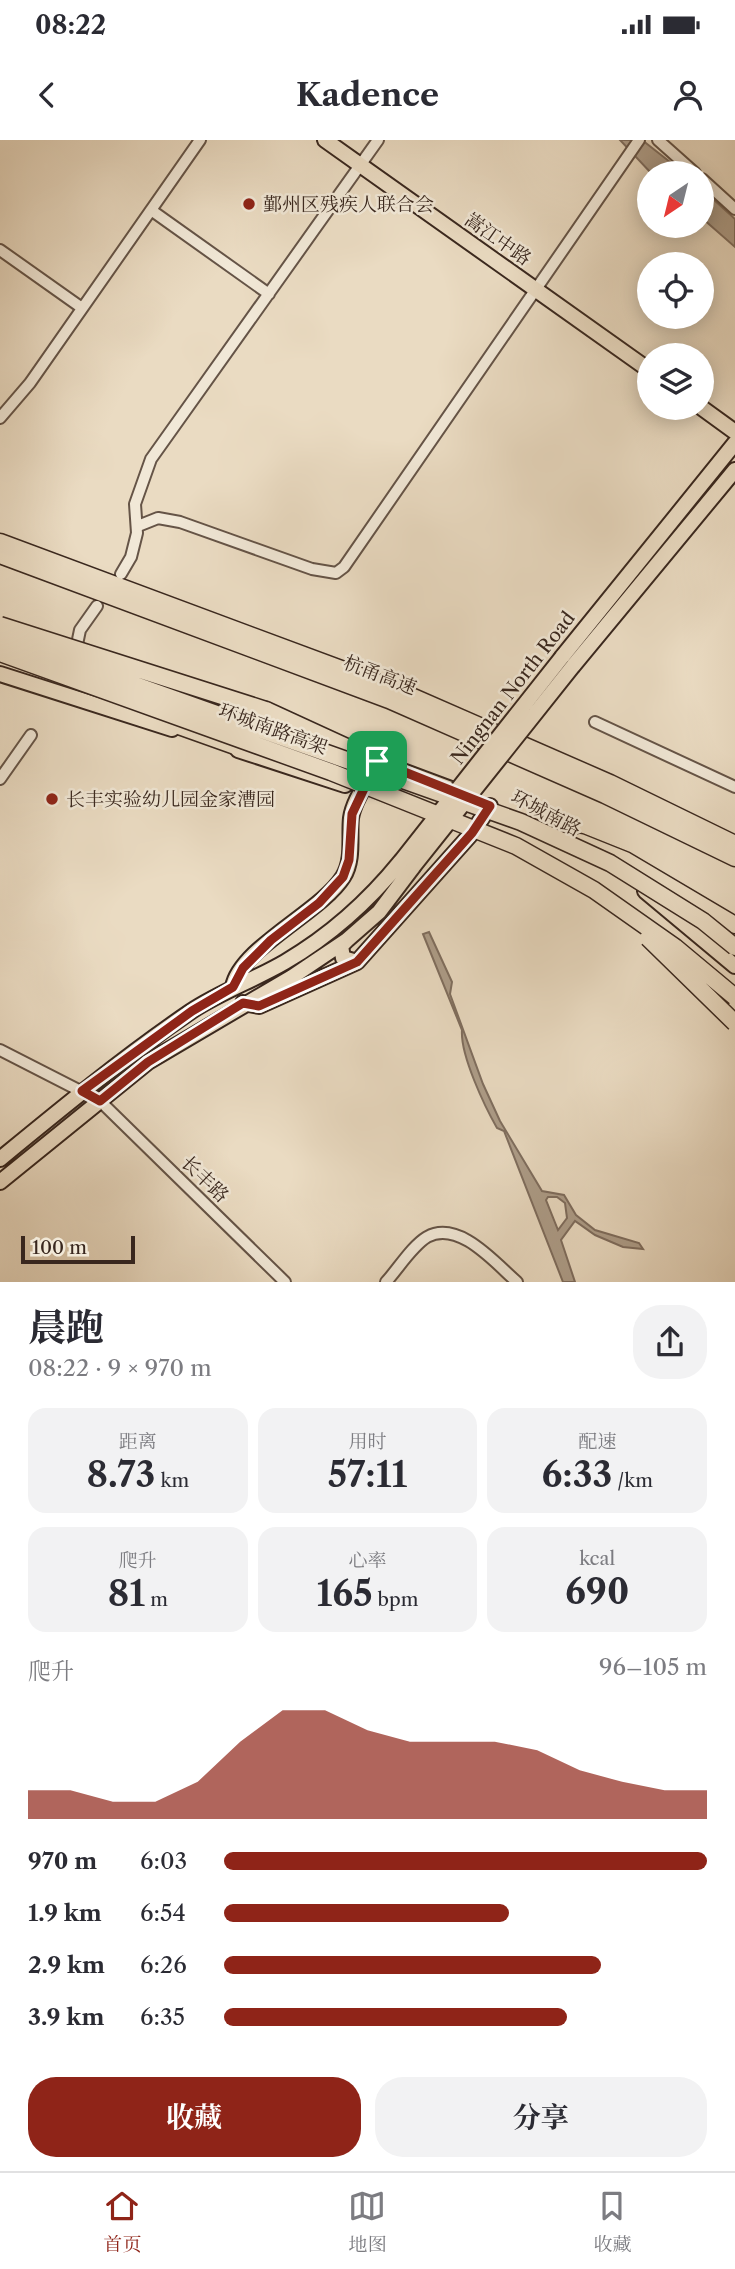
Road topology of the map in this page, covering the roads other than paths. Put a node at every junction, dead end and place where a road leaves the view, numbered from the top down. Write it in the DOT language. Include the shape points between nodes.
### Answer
graph roads {
  1 [pos="200,140"];
  2 [pos="325,140"];
  3 [pos="340,140"];
  4 [pos="378,140"];
  5 [pos="639,140"];
  6 [pos="658,140"];
  7 [pos="682,161"];
  8 [pos="363,162"];
  9 [pos="714,190"];
  10 [pos="735,209"];
  11 [pos="151,210"];
  12 [pos="0,250"];
  13 [pos="540,287"];
  14 [pos="269,295"];
  15 [pos="82,308"];
  16 [pos="637,353"];
  17 [pos="637,361"];
  18 [pos="714,407"];
  19 [pos="714,417"];
  20 [pos="0,418"];
  21 [pos="735,422"];
  22 [pos="735,432"];
  23 [pos="735,443"];
  24 [pos="735,470"];
  25 [pos="138,526"];
  26 [pos="0,542"];
  27 [pos="0,555"];
  28 [pos="121,574"];
  29 [pos="97,606"];
  30 [pos="0,623"];
  31 [pos="0,637"];
  32 [pos="76,651"];
  33 [pos="0,653"];
  34 [pos="0,662"];
  35 [pos="567,662"];
  36 [pos="0,674"];
  37 [pos="64,694"];
  38 [pos="595,722"];
  39 [pos="31,735"];
  40 [pos="377,761"];
  41 [pos="0,779"];
  42 [pos="335,782"];
  43 [pos="735,787"];
  44 [pos="362,792"];
  45 [pos="490,806"];
  46 [pos="522,822"];
  47 [pos="472,833"];
  48 [pos="735,844"];
  49 [pos="735,858"];
  50 [pos="407,864"];
  51 [pos="670,886"];
  52 [pos="594,890"];
  53 [pos="735,917"];
  54 [pos="735,925"];
  55 [pos="347,940"];
  56 [pos="735,947"];
  57 [pos="253,958"];
  58 [pos="357,962"];
  59 [pos="735,966"];
  60 [pos="262,973"];
  61 [pos="233,987"];
  62 [pos="735,999"];
  63 [pos="243,1003"];
  64 [pos="735,1023"];
  65 [pos="0,1050"];
  66 [pos="82,1091"];
  67 [pos="100,1101"];
  68 [pos="0,1159"];
  69 [pos="0,1182"];
  70 [pos="285,1282"];
  71 [pos="386,1282"];
  72 [pos="516,1282"];
  1 -- 11 [label="street"];
  2 -- 8 [label="main road, 嵩江中路"];
  3 -- 8 [label="main road, 嵩江中路"];
  4 -- 8 [label="street"];
  5 -- 13 [label="street"];
  6 -- 7 [label="street"];
  8 -- 13 [label="main road, 嵩江中路"];
  8 -- 14 [label="street"];
  9 -- 10 [label="street"];
  11 -- 14 [label="street"];
  11 -- 15 [label="street"];
  12 -- 15 [label="street"];
  13 -- 16 [label="main road, 嵩江中路"];
  13 -- 17 [label="main road, 嵩江中路"];
  13 -- 25 [label="street" via="336,573 312,569 180,522 158,518"];
  14 -- 25 [label="street" via="152,459 135,504"];
  15 -- 20 [label="street"];
  18 -- 21 [label="main road"];
  19 -- 22 [label="main road"];
  23 -- 35 [label="main road, Ningnan North Road"];
  24 -- 35 [label="main road"];
  25 -- 28 [label="street" via="131,557"];
  26 -- 48 [label="highway, 杭甬高速" via="395,689 610,783"];
  27 -- 49 [label="highway, 杭甬高速" via="389,700"];
  29 -- 32 [label="street" via="80,630"];
  30 -- 32 [label="main road, 环城南路"];
  30 -- 40 [label="highway, bridge" via="266,710"];
  31 -- 46 [label="highway, 环城南路高架, bridge"];
  32 -- 37 [label="street"];
  32 -- 40 [label="main road, 环城南路"];
  33 -- 52 [label="highway, 环城南路高架, bridge" via="466,824"];
  34 -- 42 [label="highway"];
  35 -- 50 [label="main road, bridge"];
  36 -- 37 [label="main road"];
  37 -- 42 [label="main road"];
  38 -- 43 [label="street"];
  39 -- 41 [label="street"];
  40 -- 44 [label="main road"];
  40 -- 45 [label="main road, 环城南路"];
  42 -- 44 [label="main road"];
  44 -- 47 [label="main road"];
  44 -- 57 [label="main road" via="352,814 349,860 343,877"];
  45 -- 47 [label="main road"];
  45 -- 59 [label="main road, 环城南路" via="629,878"];
  46 -- 51 [label="highway, bridge" via="625,860"];
  46 -- 56 [label="highway, 环城南路高架, bridge" via="610,863"];
  47 -- 58 [label="main road"];
  47 -- 62 [label="main road" via="559,875"];
  50 -- 55 [label="main road" via="379,912"];
  50 -- 60 [label="main road" via="329,934"];
  51 -- 53 [label="highway"];
  51 -- 54 [label="highway"];
  52 -- 62 [label="highway, 环城南路高架, bridge" via="675,947"];
  52 -- 64 [label="highway, bridge"];
  55 -- 58 [label="main road" via="341,947 343,958"];
  55 -- 63 [label="main road"];
  57 -- 60 [label="main road"];
  57 -- 61 [label="main road"];
  58 -- 63 [label="main road" via="259,1006"];
  60 -- 61 [label="main road"];
  61 -- 66 [label="main road"];
  63 -- 67 [label="main road" via="148,1062"];
  65 -- 66 [label="street, 长丰路"];
  66 -- 67 [label="street, 长丰路"];
  66 -- 68 [label="main road"];
  67 -- 69 [label="main road"];
  67 -- 70 [label="street, 长丰路"];
  71 -- 72 [label="street" via="426,1238 436,1234 469,1241"];
}
